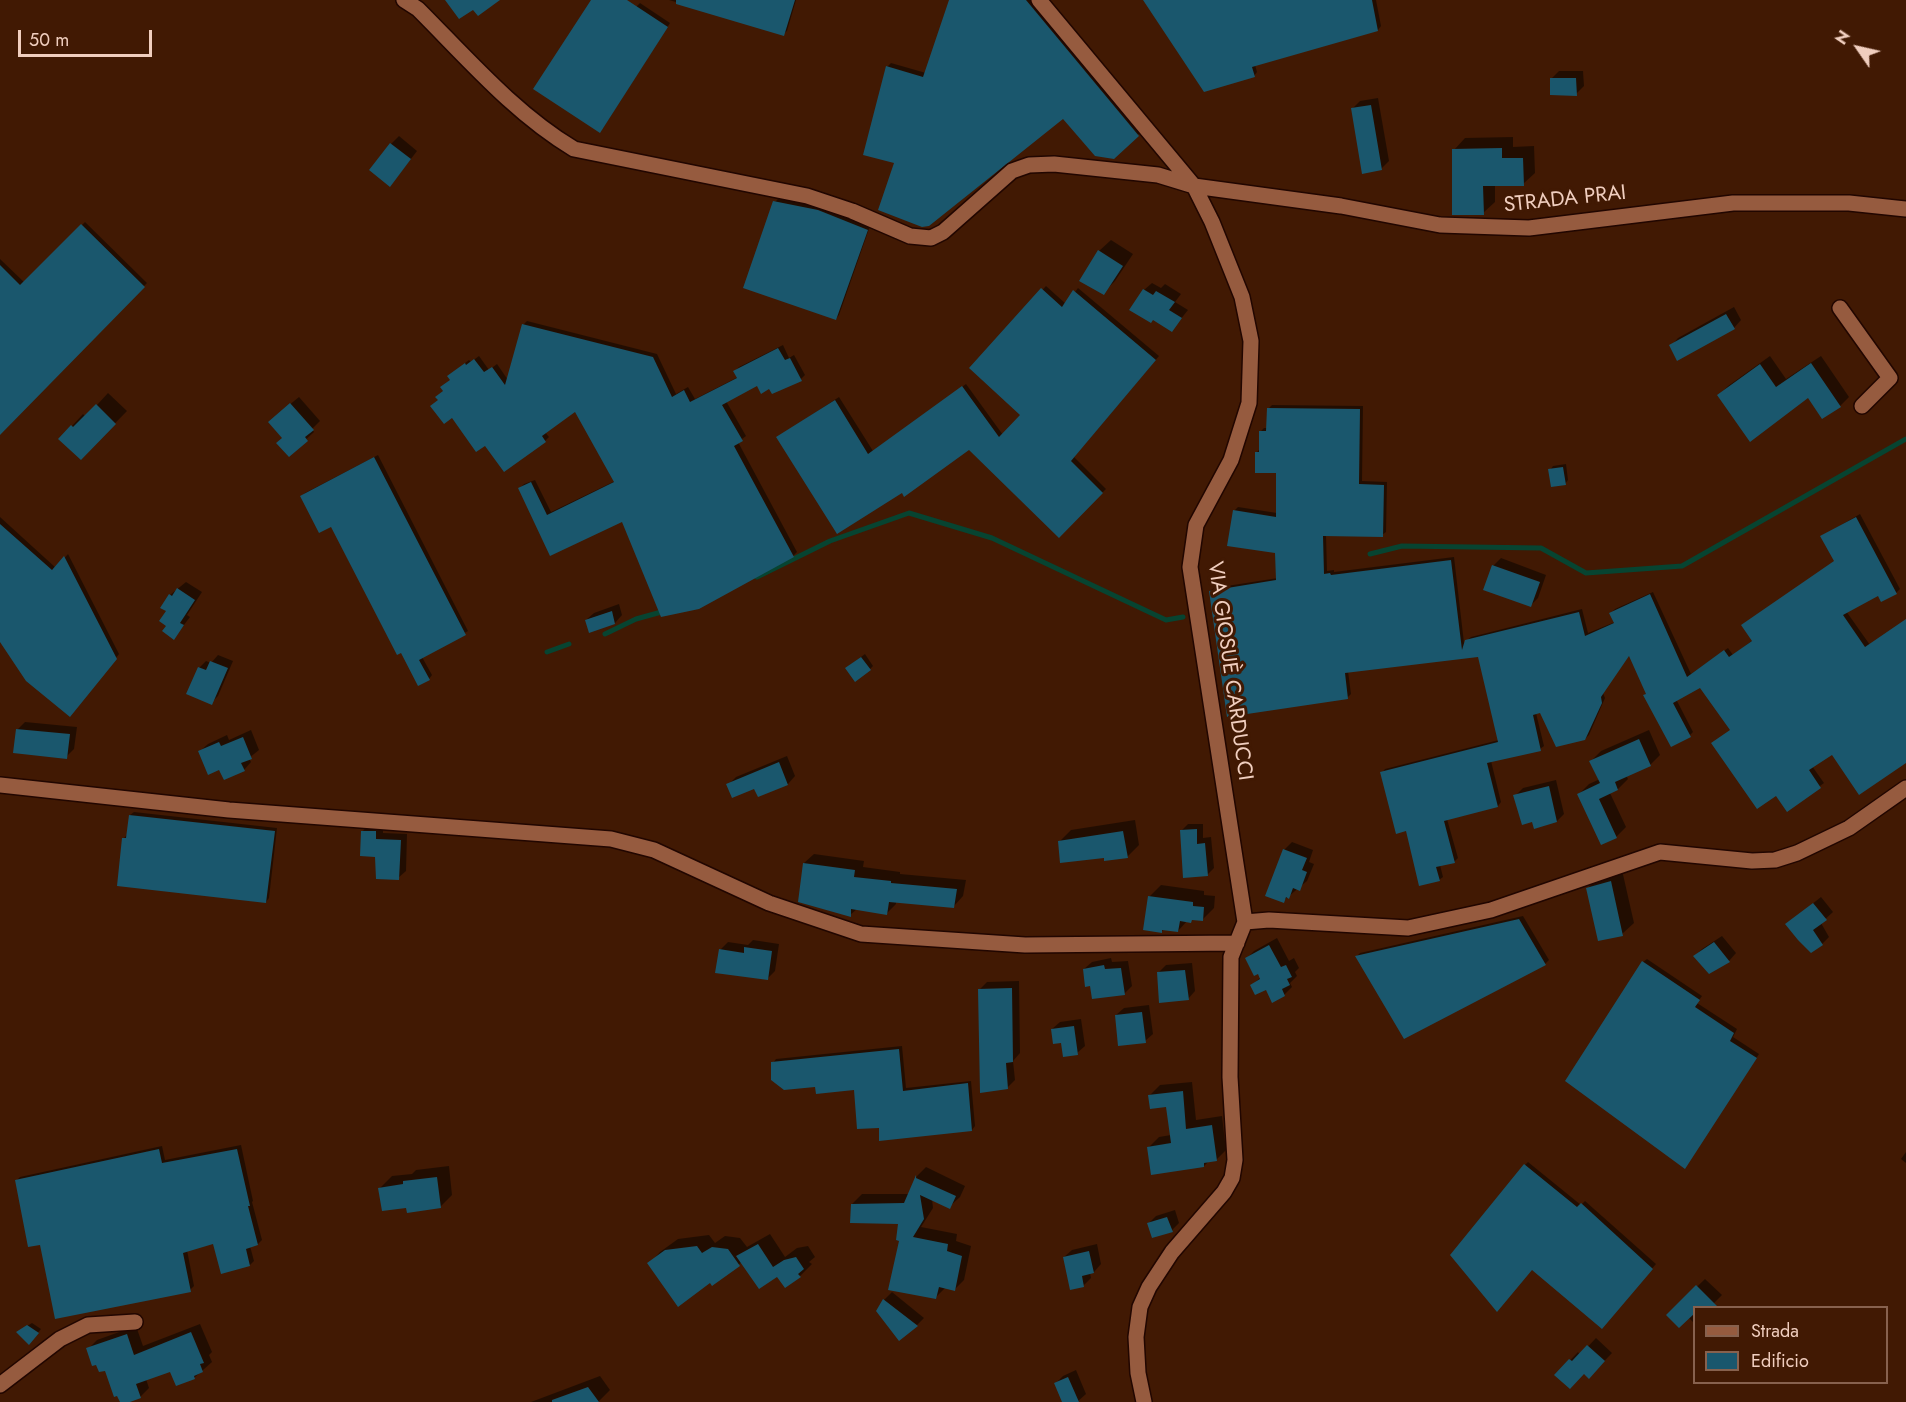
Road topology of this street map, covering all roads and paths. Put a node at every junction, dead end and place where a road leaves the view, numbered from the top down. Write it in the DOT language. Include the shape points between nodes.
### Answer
graph roads {
  1 [pos="404,0"];
  2 [pos="1039,0"];
  3 [pos="1194,186"];
  4 [pos="1906,209"];
  5 [pos="1840,308"];
  6 [pos="1862,406"];
  7 [pos="0,785"];
  8 [pos="1906,788"];
  9 [pos="1245,922"];
  10 [pos="1236,943"];
  11 [pos="135,1322"];
  12 [pos="0,1385"];
  13 [pos="1144,1402"];
  1 -- 3 [label="street, STRADA PRAI" via="418,9 514,105 548,134 574,149 807,196 910,236 931,238 943,232 1012,171 1029,165 1158,175"];
  2 -- 3 [label="street, VIA GIOSUÈ CARDUCCI"];
  3 -- 4 [label="street, STRADA PRAI" via="1331,204 1440,225 1501,228 1733,203 1849,203"];
  3 -- 9 [label="street, VIA GIOSUÈ CARDUCCI" via="1242,297 1251,341 1250,403 1231,460 1196,525 1190,567"];
  5 -- 6 [label="street" via="1890,378"];
  7 -- 10 [label="street" via="229,810 611,839 654,850 769,903 861,934 1025,945"];
  8 -- 9 [label="street" via="1849,828 1775,860 1660,852 1491,910 1408,928"];
  9 -- 10 [label="street"];
  10 -- 13 [label="street" via="1231,957 1230,1077 1235,1160 1232,1178 1172,1252 1140,1307 1136,1337"];
  11 -- 12 [label="street" via="79,1330 60,1339"];
}
